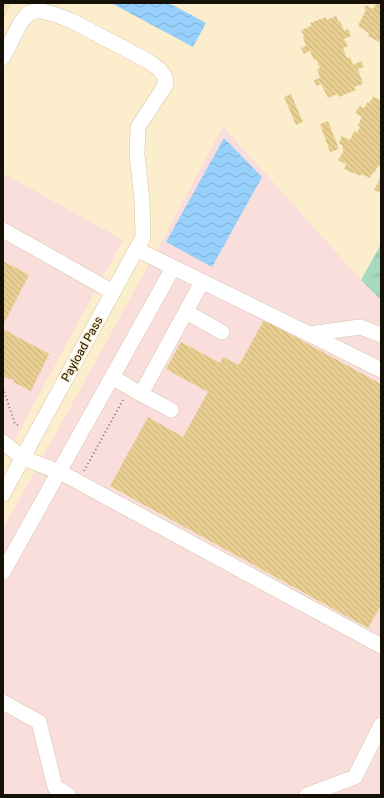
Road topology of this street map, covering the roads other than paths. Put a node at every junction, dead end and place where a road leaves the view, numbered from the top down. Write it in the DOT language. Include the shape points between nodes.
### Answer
graph roads {
  1 [pos="3,57"];
  2 [pos="3,230"];
  3 [pos="136,250"];
  4 [pos="173,268"];
  5 [pos="202,282"];
  6 [pos="113,292"];
  7 [pos="186,312"];
  8 [pos="222,332"];
  9 [pos="309,334"];
  10 [pos="381,335"];
  11 [pos="381,370"];
  12 [pos="112,377"];
  13 [pos="141,394"];
  14 [pos="171,410"];
  15 [pos="3,442"];
  16 [pos="23,458"];
  17 [pos="60,472"];
  18 [pos="3,494"];
  19 [pos="3,572"];
  20 [pos="381,646"];
  21 [pos="3,702"];
  22 [pos="381,724"];
  23 [pos="52,791"];
  24 [pos="68,795"];
  25 [pos="307,795"];
  1 -- 3 [label="street, Payload Pass" via="28,14 42,11 72,22 148,61 165,77 166,84 138,127 137,156 143,237"];
  2 -- 6 [label="street"];
  3 -- 4 [label="street"];
  3 -- 6 [label="street, Payload Pass"];
  4 -- 5 [label="street"];
  4 -- 12 [label="street"];
  5 -- 7 [label="street"];
  5 -- 9 [label="street"];
  6 -- 16 [label="street, Payload Pass"];
  7 -- 8 [label="street"];
  7 -- 13 [label="street"];
  9 -- 10 [label="street" via="360,327"];
  9 -- 11 [label="street"];
  12 -- 13 [label="street"];
  12 -- 17 [label="street"];
  13 -- 14 [label="street"];
  15 -- 16 [label="street"];
  16 -- 17 [label="street"];
  16 -- 18 [label="street, Payload Pass"];
  17 -- 19 [label="street"];
  17 -- 20 [label="street"];
  21 -- 23 [label="street" via="39,722"];
  22 -- 25 [label="street" via="355,777"];
  23 -- 24 [label="street"];
}
